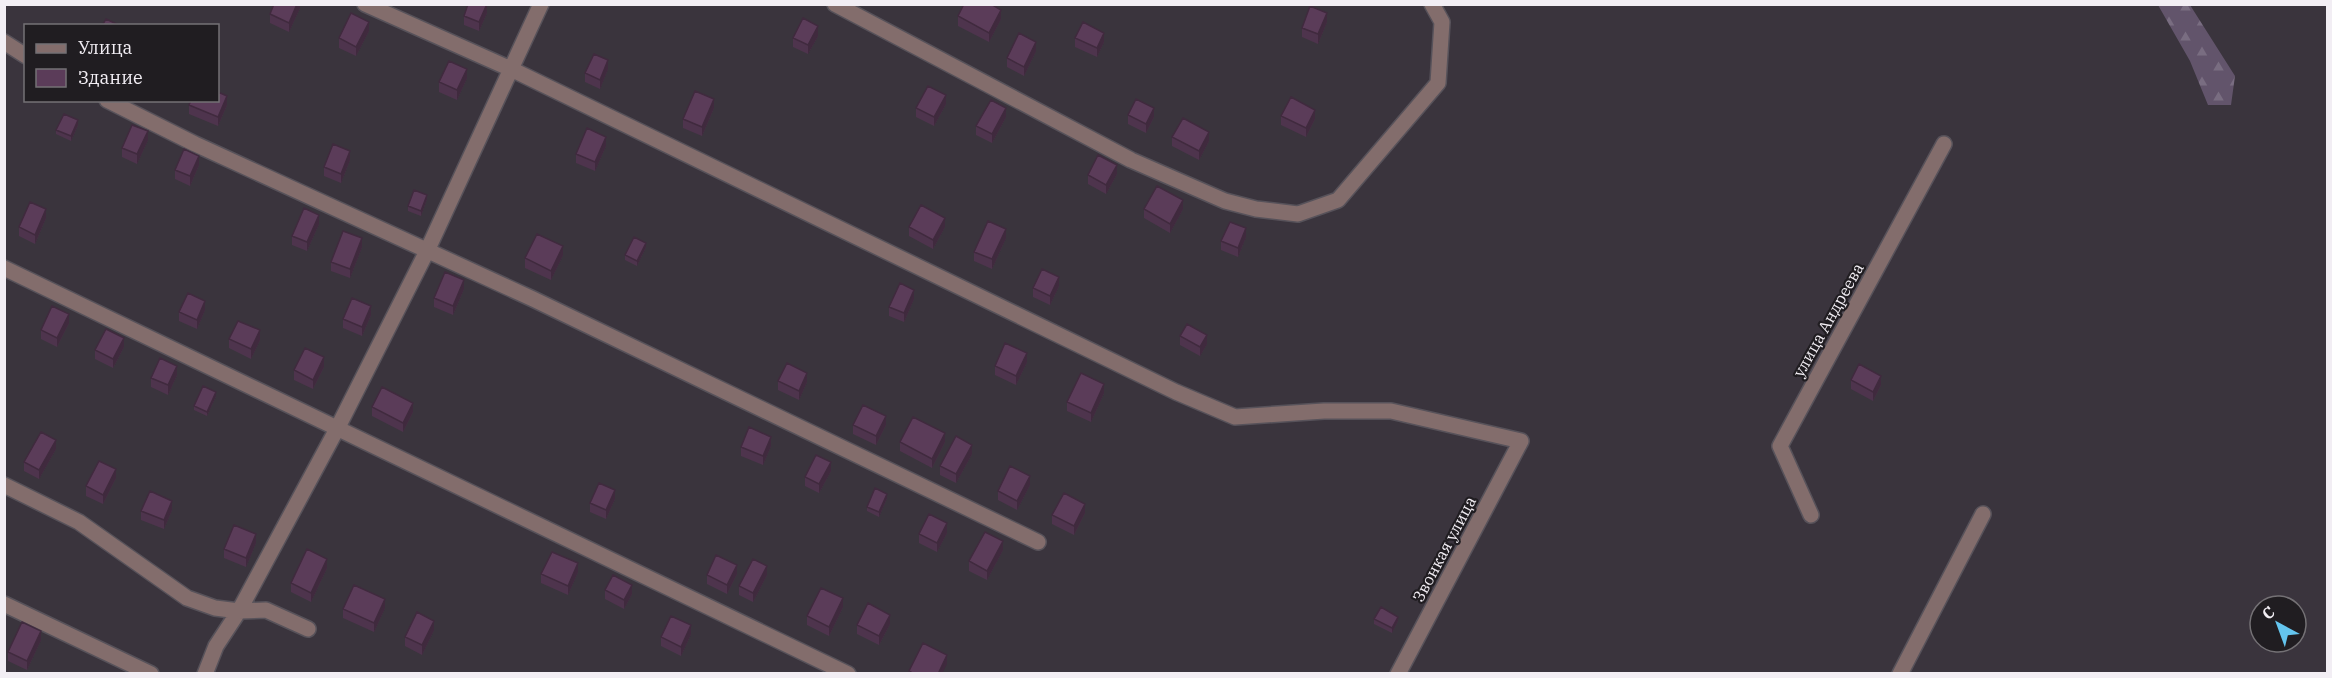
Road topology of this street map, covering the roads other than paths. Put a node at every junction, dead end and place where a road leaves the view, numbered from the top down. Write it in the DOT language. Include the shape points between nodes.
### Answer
graph roads {
  1 [pos="365,4"];
  2 [pos="541,4"];
  3 [pos="835,4"];
  4 [pos="1432,4"];
  5 [pos="4,42"];
  6 [pos="24,55"];
  7 [pos="513,70"];
  8 [pos="111,102"];
  9 [pos="1944,144"];
  10 [pos="427,250"];
  11 [pos="4,268"];
  12 [pos="338,427"];
  13 [pos="4,485"];
  14 [pos="1983,514"];
  15 [pos="1811,515"];
  16 [pos="1038,542"];
  17 [pos="6,608"];
  18 [pos="239,611"];
  19 [pos="308,629"];
  20 [pos="151,674"];
  21 [pos="205,674"];
  22 [pos="848,674"];
  23 [pos="1398,674"];
  24 [pos="1900,674"];
  1 -- 7 [label="street"];
  2 -- 7 [label="street"];
  3 -- 4 [label="street" via="1131,160 1225,201 1298,214 1338,200 1438,83 1442,22"];
  5 -- 6 [label="street"];
  7 -- 10 [label="street"];
  7 -- 23 [label="street, Звонкая улица" via="1176,393 1235,417 1391,411 1521,441"];
  8 -- 10 [label="street"];
  9 -- 15 [label="street, улица Андреева" via="1780,446"];
  10 -- 12 [label="street"];
  10 -- 16 [label="street"];
  11 -- 12 [label="street"];
  12 -- 18 [label="street"];
  12 -- 22 [label="street"];
  13 -- 18 [label="street" via="79,522 187,598"];
  14 -- 24 [label="street"];
  17 -- 20 [label="street"];
  18 -- 19 [label="street" via="266,610"];
  18 -- 21 [label="street" via="216,646"];
}
